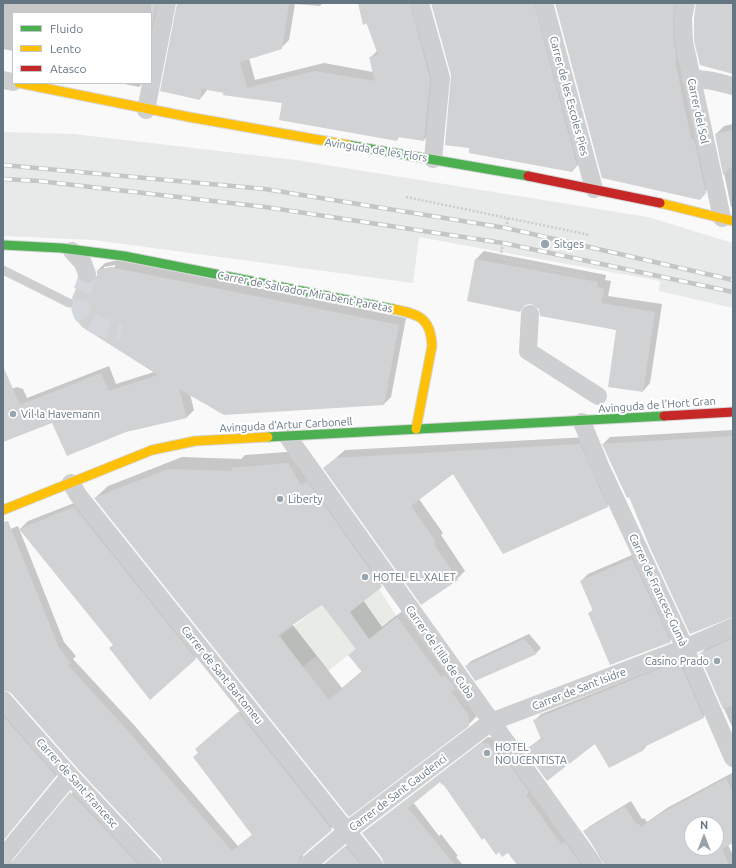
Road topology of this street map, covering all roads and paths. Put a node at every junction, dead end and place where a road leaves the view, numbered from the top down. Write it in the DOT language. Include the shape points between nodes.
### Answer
graph roads {
  1 [pos="167,3"];
  2 [pos="420,3"];
  3 [pos="544,3"];
  4 [pos="686,3"];
  5 [pos="691,78"];
  6 [pos="152,79"];
  7 [pos="24,84"];
  8 [pos="151,84"];
  9 [pos="733,86"];
  10 [pos="146,110"];
  11 [pos="433,159"];
  12 [pos="594,189"];
  13 [pos="406,197"];
  14 [pos="508,217"];
  15 [pos="727,220"];
  16 [pos="506,228"];
  17 [pos="590,235"];
  18 [pos="503,243"];
  19 [pos="3,245"];
  20 [pos="72,251"];
  21 [pos="537,266"];
  22 [pos="3,270"];
  23 [pos="536,270"];
  24 [pos="87,274"];
  25 [pos="587,277"];
  26 [pos="69,303"];
  27 [pos="530,314"];
  28 [pos="598,396"];
  29 [pos="733,412"];
  30 [pos="582,422"];
  31 [pos="416,430"];
  32 [pos="288,437"];
  33 [pos="71,483"];
  34 [pos="3,510"];
  35 [pos="733,627"];
  36 [pos="685,648"];
  37 [pos="3,700"];
  38 [pos="491,722"];
  39 [pos="733,758"];
  40 [pos="70,776"];
  41 [pos="347,831"];
  42 [pos="3,857"];
  43 [pos="153,865"];
  44 [pos="307,865"];
  45 [pos="374,865"];
  46 [pos="594,865"];
  1 -- 6 [label="street"];
  2 -- 11 [label="street" via="441,78"];
  3 -- 12 [label="street, Carrer de les Escoles Pies"];
  4 -- 5 [label="street, Carrer del Sol" via="683,18 684,42"];
  5 -- 9 [label="street"];
  5 -- 15 [label="street, Carrer del Sol"];
  7 -- 10 [label="street, Avinguda de les Flors"];
  8 -- 10 [label="street"];
  10 -- 11 [label="street, Avinguda de les Flors"];
  11 -- 12 [label="street, Avinguda de les Flors"];
  12 -- 15 [label="street, Avinguda de les Flors"];
  13 -- 14 [label="path"];
  14 -- 16 [label="path"];
  14 -- 17 [label="path"];
  18 -- 21 [label="path" via="500,258"];
  19 -- 20 [label="street, Carrer de Salvador Mirabent Paretas"];
  20 -- 24 [label="street" via="83,263"];
  20 -- 31 [label="street, Carrer de Salvador Mirabent Paretas" via="124,256 416,314 424,319 432,335 432,346"];
  21 -- 23 [label="path"];
  21 -- 25 [label="path"];
  22 -- 26 [label="lane"];
  27 -- 28 [label="street" via="528,351"];
  29 -- 30 [label="street, Avinguda de l'Hort Gran"];
  30 -- 31 [label="street, Avinguda d'Artur Carbonell"];
  30 -- 36 [label="street, Carrer de Francesc Gumà"];
  31 -- 32 [label="street, Avinguda d'Artur Carbonell"];
  32 -- 33 [label="street, Avinguda d'Artur Carbonell" via="195,441 171,445 152,450"];
  32 -- 38 [label="street, Carrer de l'Illa de Cuba"];
  33 -- 34 [label="street, Avinguda d'Artur Carbonell"];
  33 -- 41 [label="street, Carrer de Sant Bartomeu" via="83,502"];
  35 -- 36 [label="street, Carrer de Sant Isidre"];
  36 -- 38 [label="street, Carrer de Sant Isidre"];
  36 -- 39 [label="street, Carrer de Francesc Gumà"];
  37 -- 40 [label="street, Carrer de Sant Francesc"];
  38 -- 41 [label="street, Carrer de Sant Gaudenci"];
  38 -- 46 [label="street, Carrer de l'Illa de Cuba"];
  40 -- 42 [label="street"];
  40 -- 43 [label="street, Carrer de Sant Francesc"];
  41 -- 44 [label="street, Carrer de Sant Gaudenci"];
  41 -- 45 [label="street, Carrer de Sant Bartomeu"];
}
